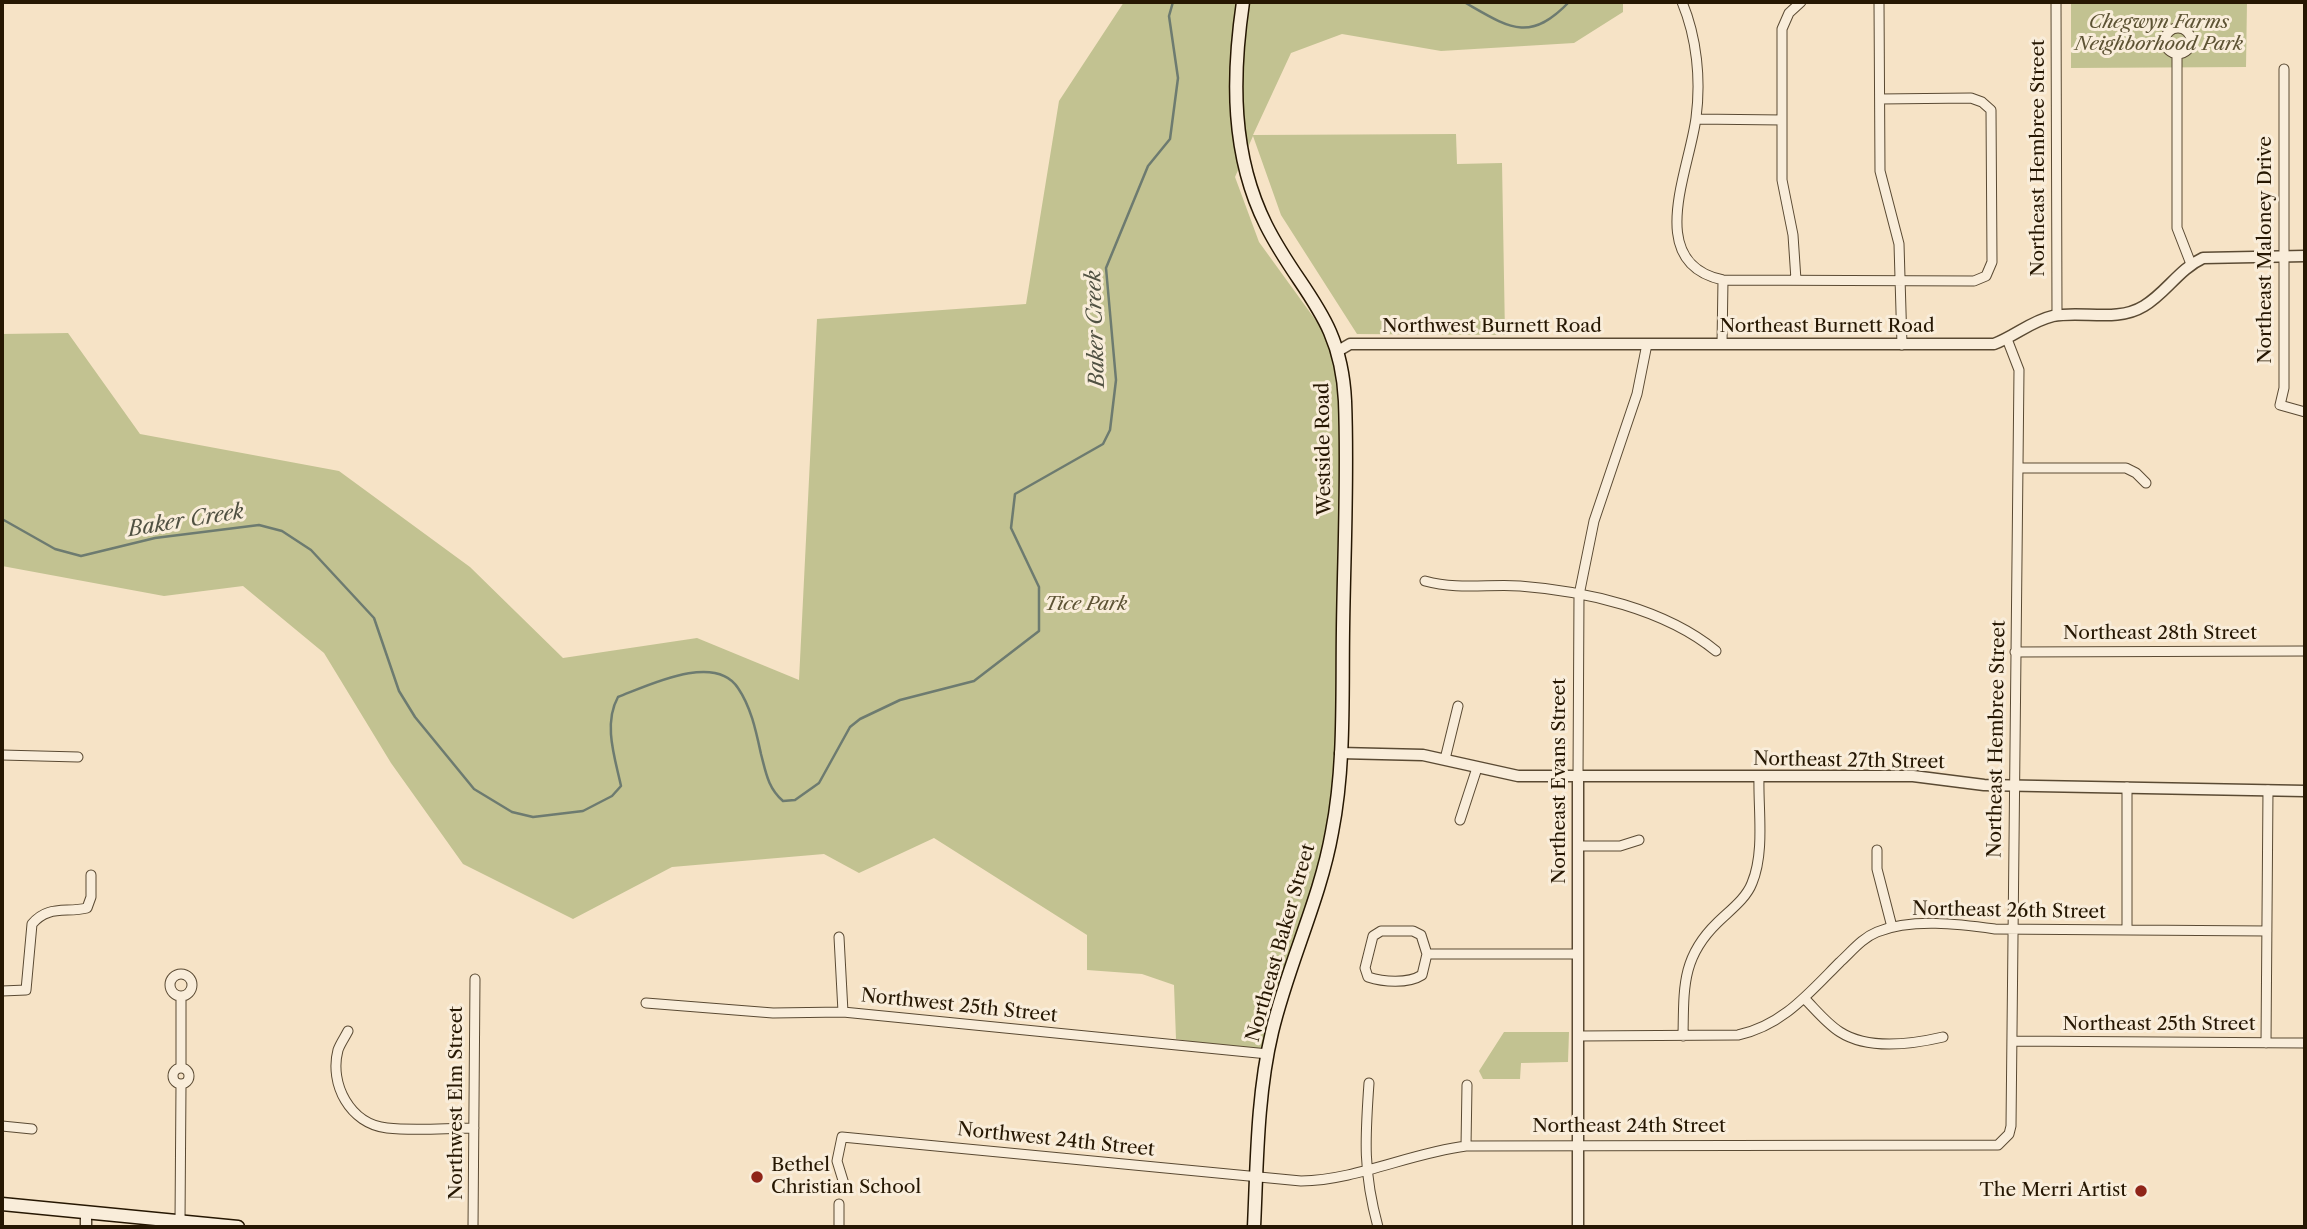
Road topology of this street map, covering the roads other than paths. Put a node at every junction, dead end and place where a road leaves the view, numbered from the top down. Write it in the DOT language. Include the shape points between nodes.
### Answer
graph roads {
  1 [pos="1243,2"];
  2 [pos="1682,2"];
  3 [pos="1801,2"];
  4 [pos="1879,2"];
  5 [pos="2056,2"];
  6 [pos="2177,54"];
  7 [pos="2284,69"];
  8 [pos="1880,99"];
  9 [pos="1696,118"];
  10 [pos="1782,120"];
  11 [pos="2284,256"];
  12 [pos="2305,256"];
  13 [pos="2191,264"];
  14 [pos="1723,280"];
  15 [pos="1796,280"];
  16 [pos="1900,281"];
  17 [pos="2057,315"];
  18 [pos="2007,339"];
  19 [pos="1722,344"];
  20 [pos="1647,345"];
  21 [pos="1902,345"];
  22 [pos="1338,351"];
  23 [pos="2305,412"];
  24 [pos="2018,468"];
  25 [pos="2146,483"];
  26 [pos="1425,581"];
  27 [pos="1579,595"];
  28 [pos="1716,651"];
  29 [pos="2305,651"];
  30 [pos="2015,652"];
  31 [pos="1458,706"];
  32 [pos="1340,753"];
  33 [pos="2,755"];
  34 [pos="78,757"];
  35 [pos="1445,759"];
  36 [pos="1477,768"];
  37 [pos="1759,776"];
  38 [pos="1578,777"];
  39 [pos="2014,785"];
  40 [pos="2127,787"];
  41 [pos="2268,790"];
  42 [pos="2305,790"];
  43 [pos="1460,820"];
  44 [pos="1639,840"];
  45 [pos="1578,846"];
  46 [pos="1877,850"];
  47 [pos="91,875"];
  48 [pos="1892,927"];
  49 [pos="2012,929"];
  50 [pos="2127,930"];
  51 [pos="2267,931"];
  52 [pos="839,937"];
  53 [pos="1427,954"];
  54 [pos="1578,954"];
  55 [pos="475,979"];
  56 [pos="2,990"];
  57 [pos="181,996"];
  58 [pos="1804,998"];
  59 [pos="646,1003"];
  60 [pos="843,1012"];
  61 [pos="348,1031"];
  62 [pos="1579,1036"];
  63 [pos="1684,1036"];
  64 [pos="1943,1037"];
  65 [pos="2012,1041"];
  66 [pos="2266,1043"];
  67 [pos="2305,1043"];
  68 [pos="1268,1055"];
  69 [pos="1369,1083"];
  70 [pos="1467,1085"];
  71 [pos="2,1126"];
  72 [pos="474,1128"];
  73 [pos="32,1129"];
  74 [pos="2005,1140"];
  75 [pos="1578,1144"];
  76 [pos="1466,1146"];
  77 [pos="1365,1169"];
  78 [pos="1256,1178"];
  79 [pos="845,1187"];
  80 [pos="2,1204"];
  81 [pos="839,1204"];
  82 [pos="86,1212"];
  83 [pos="180,1222"];
  84 [pos="86,1227"];
  85 [pos="238,1227"];
  86 [pos="473,1227"];
  87 [pos="839,1227"];
  88 [pos="1254,1227"];
  89 [pos="1378,1227"];
  90 [pos="1578,1227"];
  1 -- 22 [label="main road, Westside Road" via="1236,102 1251,189 1267,228 1317,303"];
  2 -- 9 [label="street" via="1697,66"];
  3 -- 10 [label="street" via="1782,29"];
  4 -- 8 [label="street"];
  5 -- 17 [label="street, Northeast Hembree Street"];
  6 -- 13 [label="street" via="2177,228"];
  7 -- 11 [label="street, Northeast Maloney Drive"];
  8 -- 16 [label="street" via="1880,171 1899,244"];
  8 -- 16 [label="street" via="1971,98 1991,110 1992,262 1986,276 1974,281"];
  9 -- 10 [label="street"];
  9 -- 14 [label="street" via="1682,188 1678,241 1690,267"];
  10 -- 15 [label="street" via="1782,180"];
  11 -- 12 [label="street"];
  11 -- 13 [label="street" via="2216,256"];
  11 -- 23 [label="street, Northeast Maloney Drive" via="2284,388 2280,405"];
  13 -- 17 [label="street" via="2144,306 2127,313"];
  14 -- 15 [label="street"];
  14 -- 19 [label="street"];
  15 -- 16 [label="street"];
  16 -- 21 [label="street"];
  17 -- 18 [label="street" via="2039,319"];
  18 -- 21 [label="street, Northeast Burnett Road" via="1979,345"];
  18 -- 24 [label="street, Northeast Hembree Street" via="2019,370"];
  19 -- 20 [label="street, Northeast Burnett Road"];
  19 -- 21 [label="street, Northeast Burnett Road"];
  20 -- 22 [label="street, Northwest Burnett Road" via="1350,345"];
  20 -- 27 [label="street, Northeast Evans Street" via="1637,394 1594,521"];
  22 -- 32 [label="main road, Westside Road" via="1345,426"];
  24 -- 25 [label="street" via="2126,468"];
  24 -- 30 [label="street, Northeast Hembree Street"];
  26 -- 27 [label="street" via="1447,587 1522,586"];
  27 -- 28 [label="street" via="1670,619"];
  27 -- 38 [label="street, Northeast Evans Street"];
  29 -- 30 [label="street, Northeast 28th Street"];
  30 -- 39 [label="street, Northeast Hembree Street"];
  31 -- 35 [label="street"];
  32 -- 35 [label="street, Northeast 27th Street"];
  32 -- 68 [label="main road, Northeast Baker Street" via="1329,848"];
  33 -- 34 [label="street"];
  35 -- 36 [label="street, Northeast 27th Street"];
  36 -- 38 [label="street, Northeast 27th Street" via="1518,776"];
  36 -- 43 [label="street"];
  37 -- 38 [label="street, Northeast 27th Street"];
  37 -- 39 [label="street, Northeast 27th Street" via="1931,776"];
  37 -- 63 [label="street" via="1757,870 1744,896 1691,957 1684,985"];
  38 -- 45 [label="street, Northeast Evans Street"];
  39 -- 40 [label="street, Northeast 27th Street"];
  39 -- 49 [label="street, Northeast Hembree Street"];
  40 -- 41 [label="street, Northeast 27th Street"];
  40 -- 50 [label="street"];
  41 -- 42 [label="street, Northeast 27th Street"];
  41 -- 51 [label="street"];
  44 -- 45 [label="street" via="1620,846"];
  45 -- 54 [label="street, Northeast Evans Street"];
  46 -- 48 [label="street" via="1877,869"];
  47 -- 56 [label="street" via="87,908 52,910 32,924 26,990"];
  48 -- 49 [label="street, Northeast 26th Street"];
  48 -- 58 [label="street, Northeast 26th Street" via="1861,941"];
  49 -- 50 [label="street, Northeast 26th Street"];
  49 -- 65 [label="street, Northeast Hembree Street"];
  50 -- 51 [label="street, Northeast 26th Street"];
  51 -- 66 [label="street"];
  52 -- 60 [label="street"];
  53 -- 53 [label="street" via="1421,935 1381,931 1373,936 1364,968 1368,977 1377,980 1414,980 1422,975"];
  53 -- 54 [label="street"];
  54 -- 62 [label="street, Northeast Evans Street"];
  55 -- 72 [label="street, Northwest Elm Street"];
  57 -- 83 [label="street" via="181,1068 189,1076 181,1085"];
  58 -- 63 [label="street, Northeast 26th Street" via="1780,1019 1755,1032"];
  58 -- 64 [label="street" via="1852,1039 1920,1042"];
  59 -- 60 [label="street, Northwest 25th Street" via="773,1013"];
  60 -- 68 [label="street, Northwest 25th Street"];
  61 -- 72 [label="street" via="338,1051 337,1083 341,1096 364,1120 387,1128"];
  62 -- 63 [label="street, Northeast 26th Street"];
  62 -- 75 [label="street, Northeast Evans Street"];
  65 -- 66 [label="street, Northeast 25th Street"];
  65 -- 74 [label="street, Northeast Hembree Street" via="2011,1126"];
  66 -- 67 [label="street, Northeast 25th Street"];
  68 -- 78 [label="main road, Northeast Baker Street"];
  69 -- 77 [label="street"];
  70 -- 76 [label="street"];
  71 -- 73 [label="street"];
  72 -- 86 [label="street, Northwest Elm Street"];
  74 -- 75 [label="street, Northeast 24th Street" via="1992,1146"];
  75 -- 76 [label="street, Northeast 24th Street"];
  75 -- 90 [label="street, Northeast Evans Street"];
  76 -- 77 [label="street, Northeast 24th Street"];
  77 -- 78 [label="street, Northeast 24th Street" via="1322,1181"];
  77 -- 89 [label="street"];
  78 -- 79 [label="street, Northwest 24th Street" via="842,1137 837,1150"];
  78 -- 88 [label="main road, Northeast Baker Street"];
  80 -- 82 [label="main road"];
  81 -- 87 [label="street"];
  82 -- 83 [label="main road"];
  82 -- 84 [label="street"];
  83 -- 85 [label="main road"];
}
